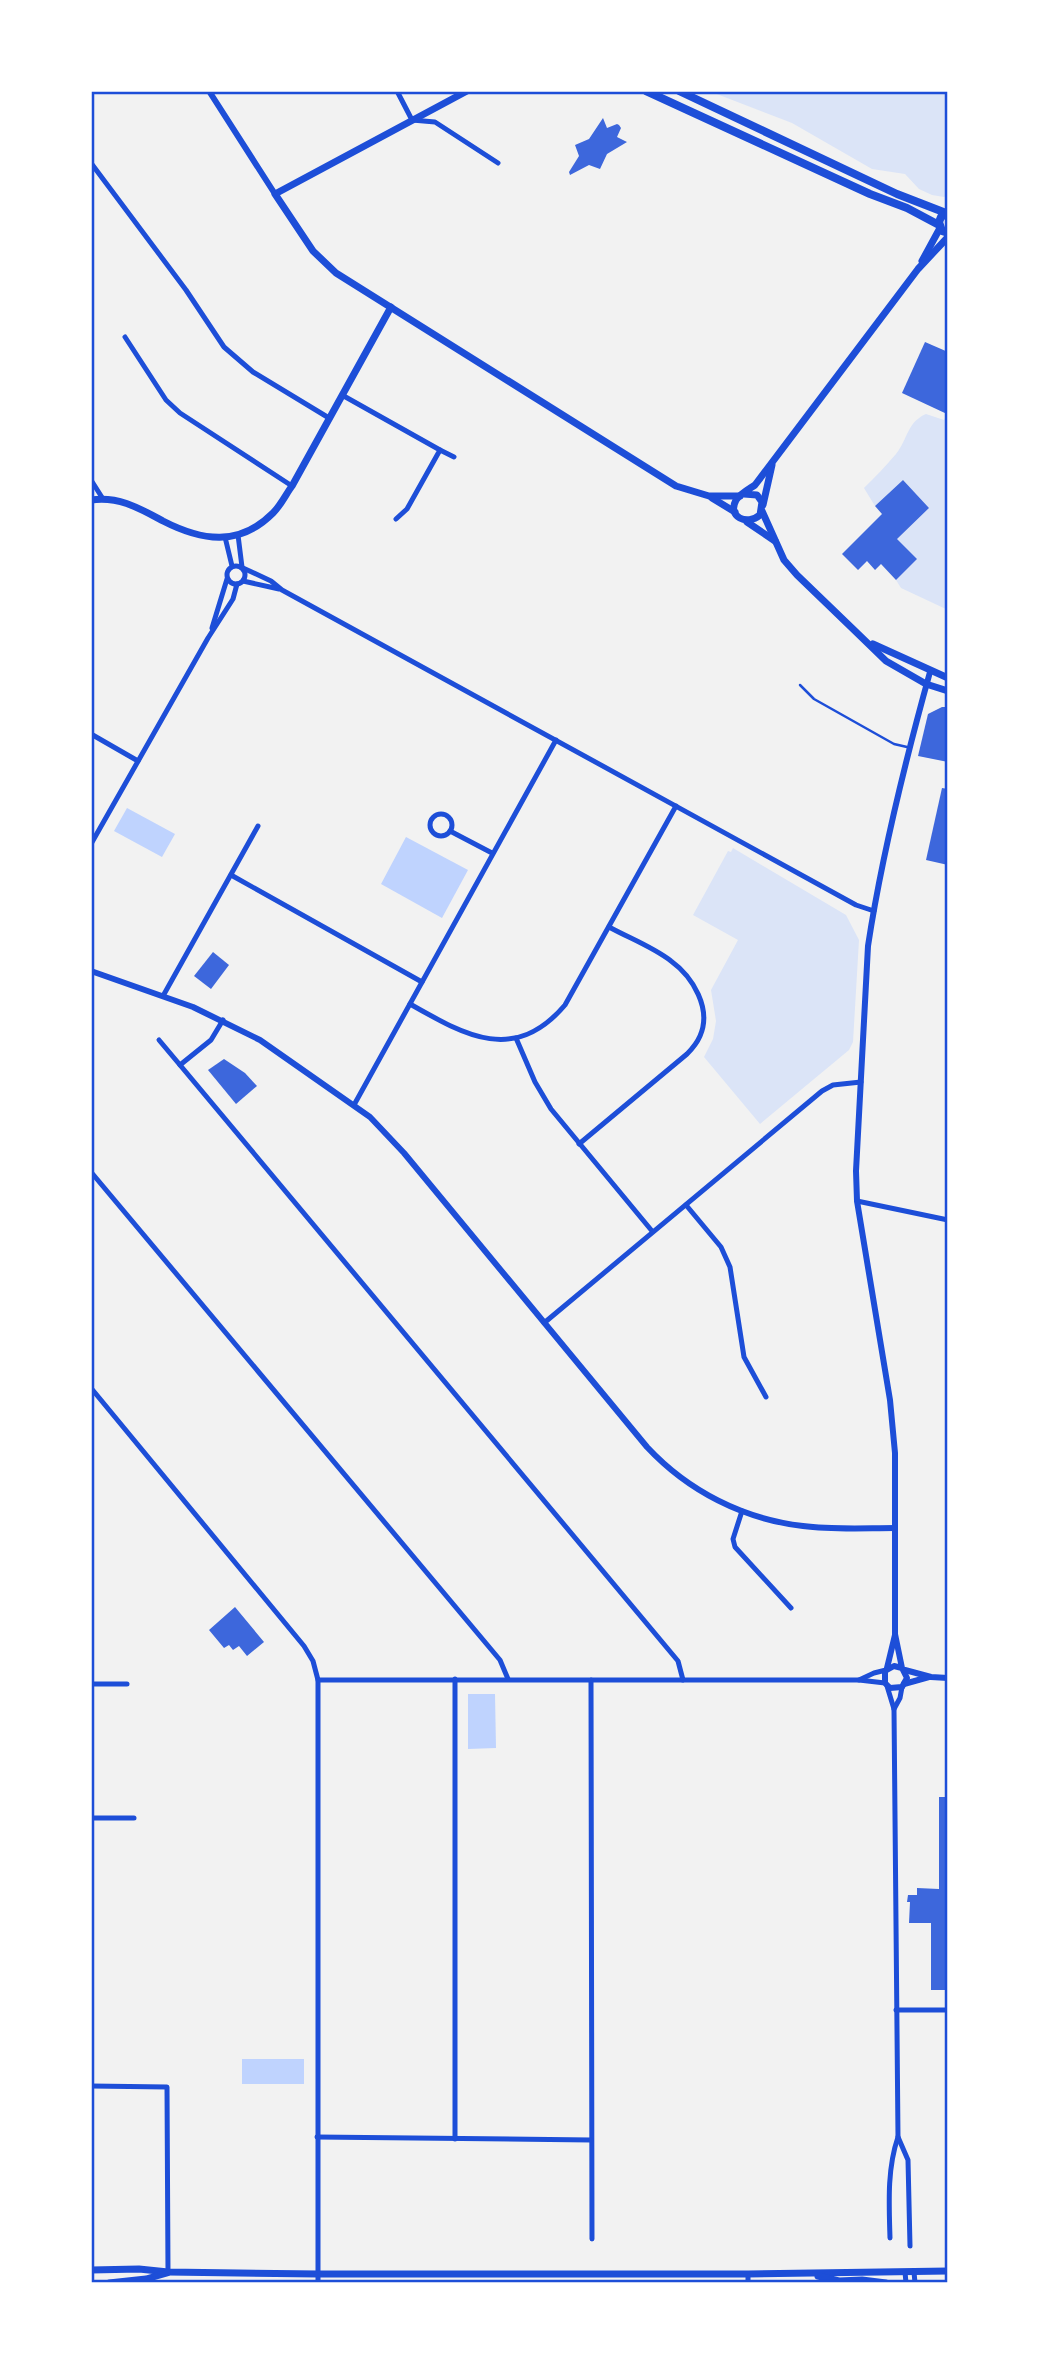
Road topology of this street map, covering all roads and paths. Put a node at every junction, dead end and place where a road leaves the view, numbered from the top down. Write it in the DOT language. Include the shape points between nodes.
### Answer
graph roads {
  1 [pos="209,91"];
  2 [pos="397,91"];
  3 [pos="467,91"];
  4 [pos="646,91"];
  5 [pos="679,91"];
  6 [pos="672,104"];
  7 [pos="412,120"];
  8 [pos="91,163"];
  9 [pos="498,163"];
  10 [pos="275,194"];
  11 [pos="947,213"];
  12 [pos="944,231"];
  13 [pos="391,307"];
  14 [pos="125,337"];
  15 [pos="342,395"];
  16 [pos="329,418"];
  17 [pos="440,450"];
  18 [pos="454,457"];
  19 [pos="773,461"];
  20 [pos="91,480"];
  21 [pos="292,486"];
  22 [pos="742,495"];
  23 [pos="709,496"];
  24 [pos="103,499"];
  25 [pos="91,500"];
  26 [pos="762,509"];
  27 [pos="735,512"];
  28 [pos="396,519"];
  29 [pos="744,520"];
  30 [pos="238,535"];
  31 [pos="225,537"];
  32 [pos="776,541"];
  33 [pos="232,566"];
  34 [pos="242,568"];
  35 [pos="228,579"];
  36 [pos="240,583"];
  37 [pos="282,590"];
  38 [pos="208,638"];
  39 [pos="866,641"];
  40 [pos="930,672"];
  41 [pos="948,678"];
  42 [pos="926,684"];
  43 [pos="800,685"];
  44 [pos="948,691"];
  45 [pos="91,734"];
  46 [pos="555,740"];
  47 [pos="910,748"];
  48 [pos="138,761"];
  49 [pos="676,806"];
  50 [pos="258,826"];
  51 [pos="450,831"];
  52 [pos="91,844"];
  53 [pos="492,853"];
  54 [pos="231,875"];
  55 [pos="874,911"];
  56 [pos="609,927"];
  57 [pos="91,971"];
  58 [pos="422,982"];
  59 [pos="163,996"];
  60 [pos="410,1004"];
  61 [pos="223,1020"];
  62 [pos="516,1038"];
  63 [pos="159,1040"];
  64 [pos="180,1065"];
  65 [pos="861,1082"];
  66 [pos="354,1105"];
  67 [pos="579,1144"];
  68 [pos="91,1172"];
  69 [pos="857,1201"];
  70 [pos="685,1205"];
  71 [pos="948,1220"];
  72 [pos="652,1231"];
  73 [pos="544,1323"];
  74 [pos="91,1388"];
  75 [pos="766,1397"];
  76 [pos="741,1511"];
  77 [pos="895,1528"];
  78 [pos="791,1608"];
  79 [pos="895,1634"];
  80 [pos="887,1669"];
  81 [pos="903,1669"];
  82 [pos="931,1677"];
  83 [pos="948,1678"];
  84 [pos="455,1679"];
  85 [pos="508,1679"];
  86 [pos="318,1680"];
  87 [pos="591,1680"];
  88 [pos="683,1680"];
  89 [pos="859,1680"];
  90 [pos="91,1684"];
  91 [pos="127,1684"];
  92 [pos="886,1684"];
  93 [pos="903,1686"];
  94 [pos="894,1709"];
  95 [pos="91,1818"];
  96 [pos="134,1818"];
  97 [pos="896,2010"];
  98 [pos="948,2010"];
  99 [pos="91,2087"];
  100 [pos="317,2137"];
  101 [pos="898,2137"];
  102 [pos="455,2139"];
  103 [pos="591,2140"];
  104 [pos="890,2238"];
  105 [pos="592,2239"];
  106 [pos="910,2246"];
  107 [pos="91,2270"];
  108 [pos="948,2271"];
  109 [pos="168,2272"];
  110 [pos="910,2272"];
  111 [pos="807,2273"];
  112 [pos="318,2274"];
  113 [pos="748,2274"];
  114 [pos="109,2283"];
  115 [pos="318,2283"];
  116 [pos="748,2283"];
  117 [pos="886,2283"];
  118 [pos="906,2283"];
  119 [pos="915,2283"];
  1 -- 10 [label="street"];
  2 -- 7 [label="street"];
  3 -- 7 [label="main road"];
  4 -- 6 [label="main road"];
  5 -- 6 [label="main road"];
  5 -- 11 [label="main road"];
  6 -- 12 [label="main road" via="907,208"];
  7 -- 9 [label="street" via="436,122"];
  7 -- 10 [label="main road"];
  8 -- 16 [label="street" via="224,347 253,372"];
  10 -- 13 [label="main road" via="313,251 336,273"];
  11 -- 12 [label="main road" via="939,219"];
  12 -- 19 [label="main road"];
  13 -- 15 [label="main road"];
  13 -- 23 [label="main road" via="676,486"];
  14 -- 21 [label="street" via="166,400 180,413"];
  15 -- 16 [label="main road"];
  15 -- 17 [label="street"];
  16 -- 21 [label="main road"];
  17 -- 18 [label="street"];
  17 -- 28 [label="street" via="407,509"];
  19 -- 22 [label="main road"];
  19 -- 26 [label="main road"];
  20 -- 24 [label="street"];
  21 -- 30 [label="main road" via="274,512"];
  22 -- 23 [label="main road"];
  22 -- 26 [label="main road" via="757,495"];
  22 -- 27 [label="main road"];
  23 -- 27 [label="main road"];
  24 -- 25 [label="main road"];
  24 -- 31 [label="main road" via="128,503 202,538"];
  26 -- 29 [label="main road" via="757,518"];
  26 -- 32 [label="main road"];
  27 -- 29 [label="main road"];
  29 -- 32 [label="main road"];
  30 -- 31 [label="main road"];
  30 -- 34 [label="street"];
  31 -- 33 [label="street"];
  32 -- 39 [label="main road" via="797,575"];
  33 -- 34 [label="street"];
  33 -- 35 [label="street"];
  34 -- 36 [label="street" via="245,573"];
  34 -- 37 [label="street"];
  35 -- 36 [label="street"];
  35 -- 38 [label="street"];
  36 -- 37 [label="street"];
  36 -- 38 [label="street"];
  37 -- 46 [label="street"];
  38 -- 48 [label="street"];
  39 -- 40 [label="main road"];
  39 -- 42 [label="main road" via="886,661"];
  40 -- 41 [label="main road"];
  40 -- 42 [label="street"];
  42 -- 44 [label="main road"];
  42 -- 47 [label="street"];
  43 -- 47 [label="lane" via="814,699 894,744"];
  45 -- 48 [label="street"];
  46 -- 49 [label="street"];
  46 -- 53 [label="street"];
  47 -- 55 [label="street"];
  48 -- 52 [label="street"];
  49 -- 55 [label="street"];
  49 -- 56 [label="street"];
  50 -- 54 [label="street"];
  51 -- 51 [label="street" via="437,836 431,832 430,821 438,814 446,815 451,820"];
  51 -- 53 [label="street"];
  53 -- 58 [label="street"];
  54 -- 58 [label="street"];
  54 -- 59 [label="street"];
  55 -- 65 [label="street"];
  56 -- 62 [label="street" via="565,1005 544,1026"];
  56 -- 67 [label="street" via="683,972 697,992 703,1027 687,1054"];
  57 -- 59 [label="street"];
  58 -- 60 [label="street"];
  59 -- 61 [label="street"];
  60 -- 62 [label="street" via="477,1038"];
  60 -- 66 [label="street"];
  61 -- 64 [label="street" via="211,1040"];
  61 -- 66 [label="street"];
  62 -- 67 [label="street" via="543,1096"];
  63 -- 64 [label="street"];
  64 -- 88 [label="street" via="678,1661"];
  65 -- 69 [label="street"];
  65 -- 70 [label="street" via="822,1091"];
  66 -- 73 [label="street" via="404,1153"];
  67 -- 72 [label="street"];
  68 -- 85 [label="street" via="500,1660"];
  69 -- 71 [label="street"];
  69 -- 77 [label="street" via="890,1400"];
  70 -- 72 [label="street"];
  70 -- 75 [label="street" via="721,1247 730,1267 744,1357"];
  72 -- 73 [label="street"];
  73 -- 76 [label="street" via="659,1460 691,1485"];
  74 -- 86 [label="street" via="304,1646"];
  76 -- 77 [label="street" via="804,1526"];
  76 -- 78 [label="street" via="733,1539 738,1553"];
  77 -- 79 [label="street"];
  79 -- 80 [label="street"];
  79 -- 81 [label="street"];
  80 -- 81 [label="street" via="894,1665"];
  80 -- 89 [label="street"];
  80 -- 92 [label="street"];
  81 -- 82 [label="street"];
  81 -- 93 [label="street" via="907,1678"];
  82 -- 83 [label="street"];
  82 -- 93 [label="street"];
  84 -- 85 [label="street"];
  84 -- 86 [label="street"];
  84 -- 102 [label="street"];
  85 -- 87 [label="street"];
  86 -- 100 [label="street"];
  87 -- 88 [label="street"];
  87 -- 103 [label="street"];
  88 -- 89 [label="street"];
  89 -- 92 [label="street"];
  90 -- 91 [label="street"];
  92 -- 93 [label="street" via="894,1689"];
  92 -- 94 [label="street"];
  93 -- 94 [label="street"];
  94 -- 97 [label="street"];
  95 -- 96 [label="street"];
  97 -- 98 [label="street"];
  97 -- 101 [label="street"];
  99 -- 109 [label="street" via="167,2087"];
  100 -- 102 [label="street"];
  100 -- 112 [label="street"];
  101 -- 104 [label="street" via="892,2153"];
  101 -- 106 [label="street" via="908,2160"];
  102 -- 103 [label="street"];
  103 -- 105 [label="street"];
  107 -- 109 [label="main road"];
  108 -- 110 [label="main road"];
  109 -- 112 [label="main road"];
  109 -- 114 [label="main road"];
  110 -- 111 [label="main road"];
  110 -- 118 [label="street"];
  110 -- 119 [label="street"];
  111 -- 113 [label="main road"];
  111 -- 117 [label="main road" via="839,2281"];
  112 -- 113 [label="main road"];
  112 -- 115 [label="street"];
  113 -- 116 [label="street"];
}
